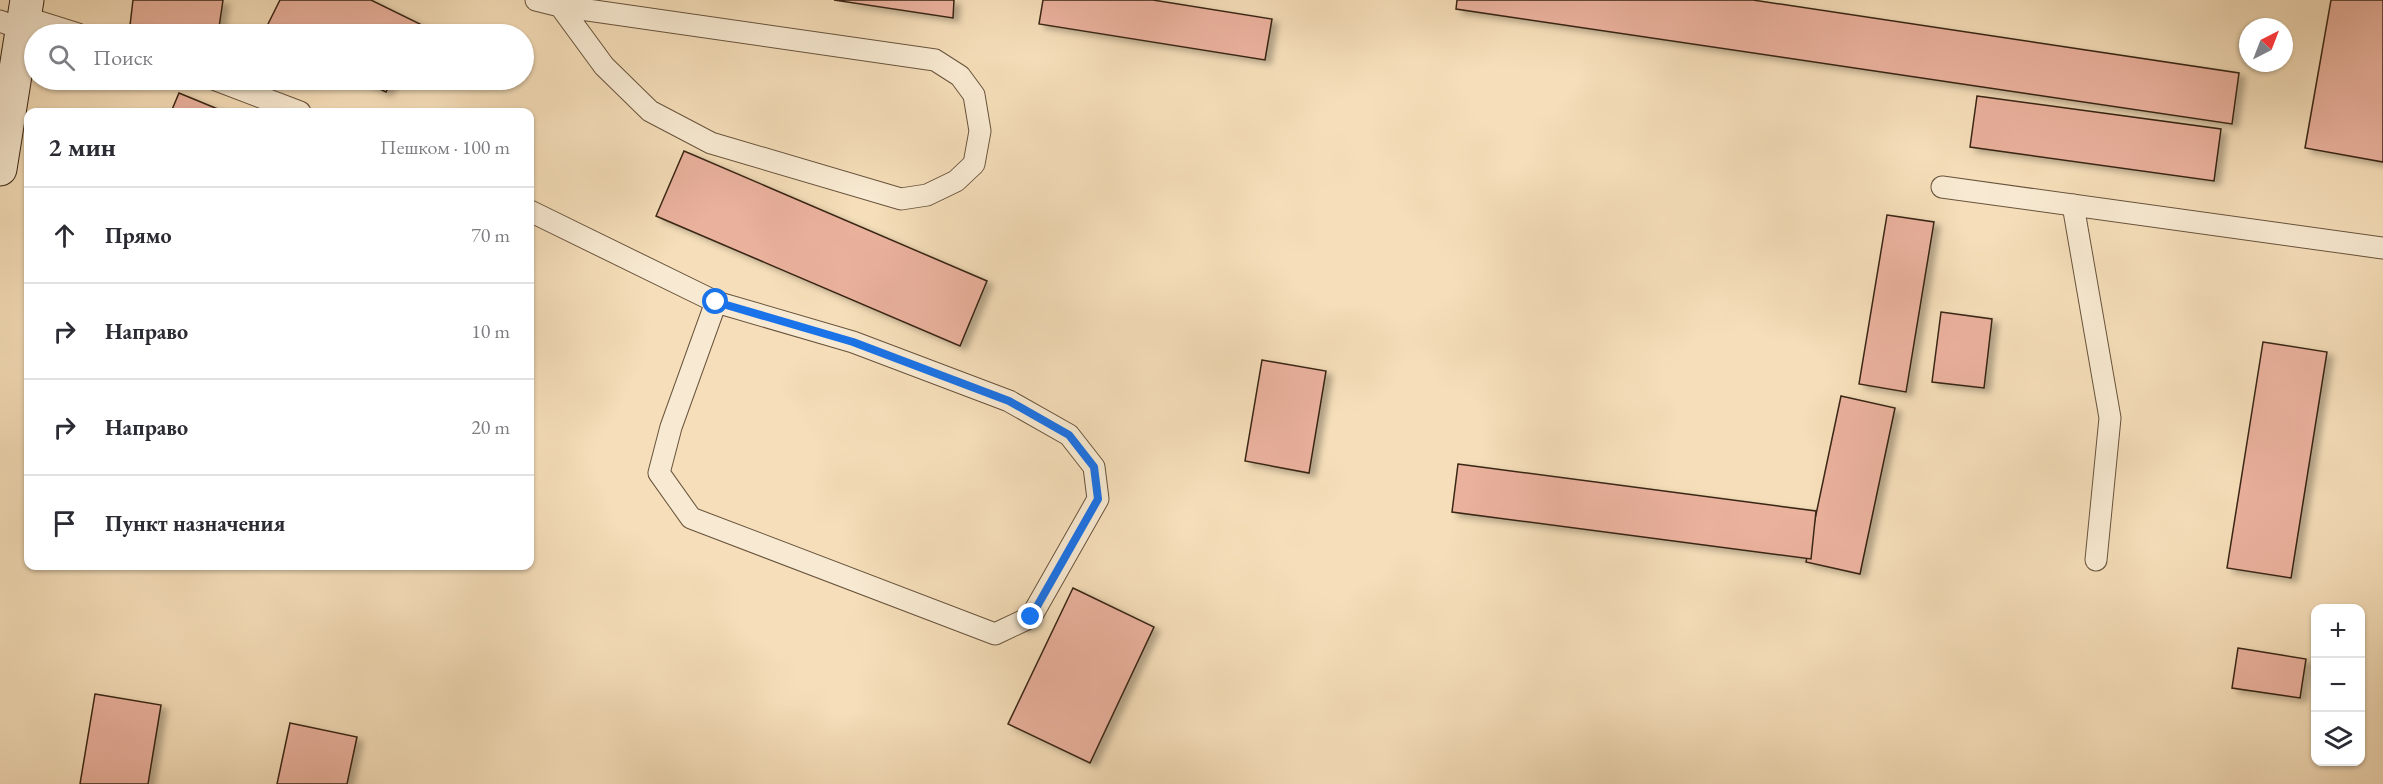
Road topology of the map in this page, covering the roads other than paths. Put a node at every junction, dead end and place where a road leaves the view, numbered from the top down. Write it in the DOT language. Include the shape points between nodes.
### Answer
graph roads {
  1 [pos="537,0"];
  2 [pos="560,6"];
  3 [pos="18,17"];
  4 [pos="43,24"];
  5 [pos="8,71"];
  6 [pos="242,90"];
  7 [pos="290,108"];
  8 [pos="0,170"];
  9 [pos="1941,187"];
  10 [pos="2073,205"];
  11 [pos="534,213"];
  12 [pos="2383,248"];
  13 [pos="716,302"];
  14 [pos="2096,560"];
  1 -- 2 [label="lane"];
  2 -- 2 [label="lane" via="935,60 960,75 974,95 980,130 974,164 956,182 927,195 901,199 711,144 650,111 604,66"];
  3 -- 4 [label="lane"];
  3 -- 5 [label="street"];
  5 -- 8 [label="street"];
  6 -- 7 [label="lane"];
  9 -- 10 [label="lane"];
  10 -- 12 [label="lane"];
  10 -- 14 [label="lane" via="2110,418"];
  11 -- 13 [label="lane"];
  13 -- 13 [label="lane" via="671,426 659,473 692,518 995,634 1031,617 1098,499 1094,467 1069,435 1009,401 853,342"];
}
